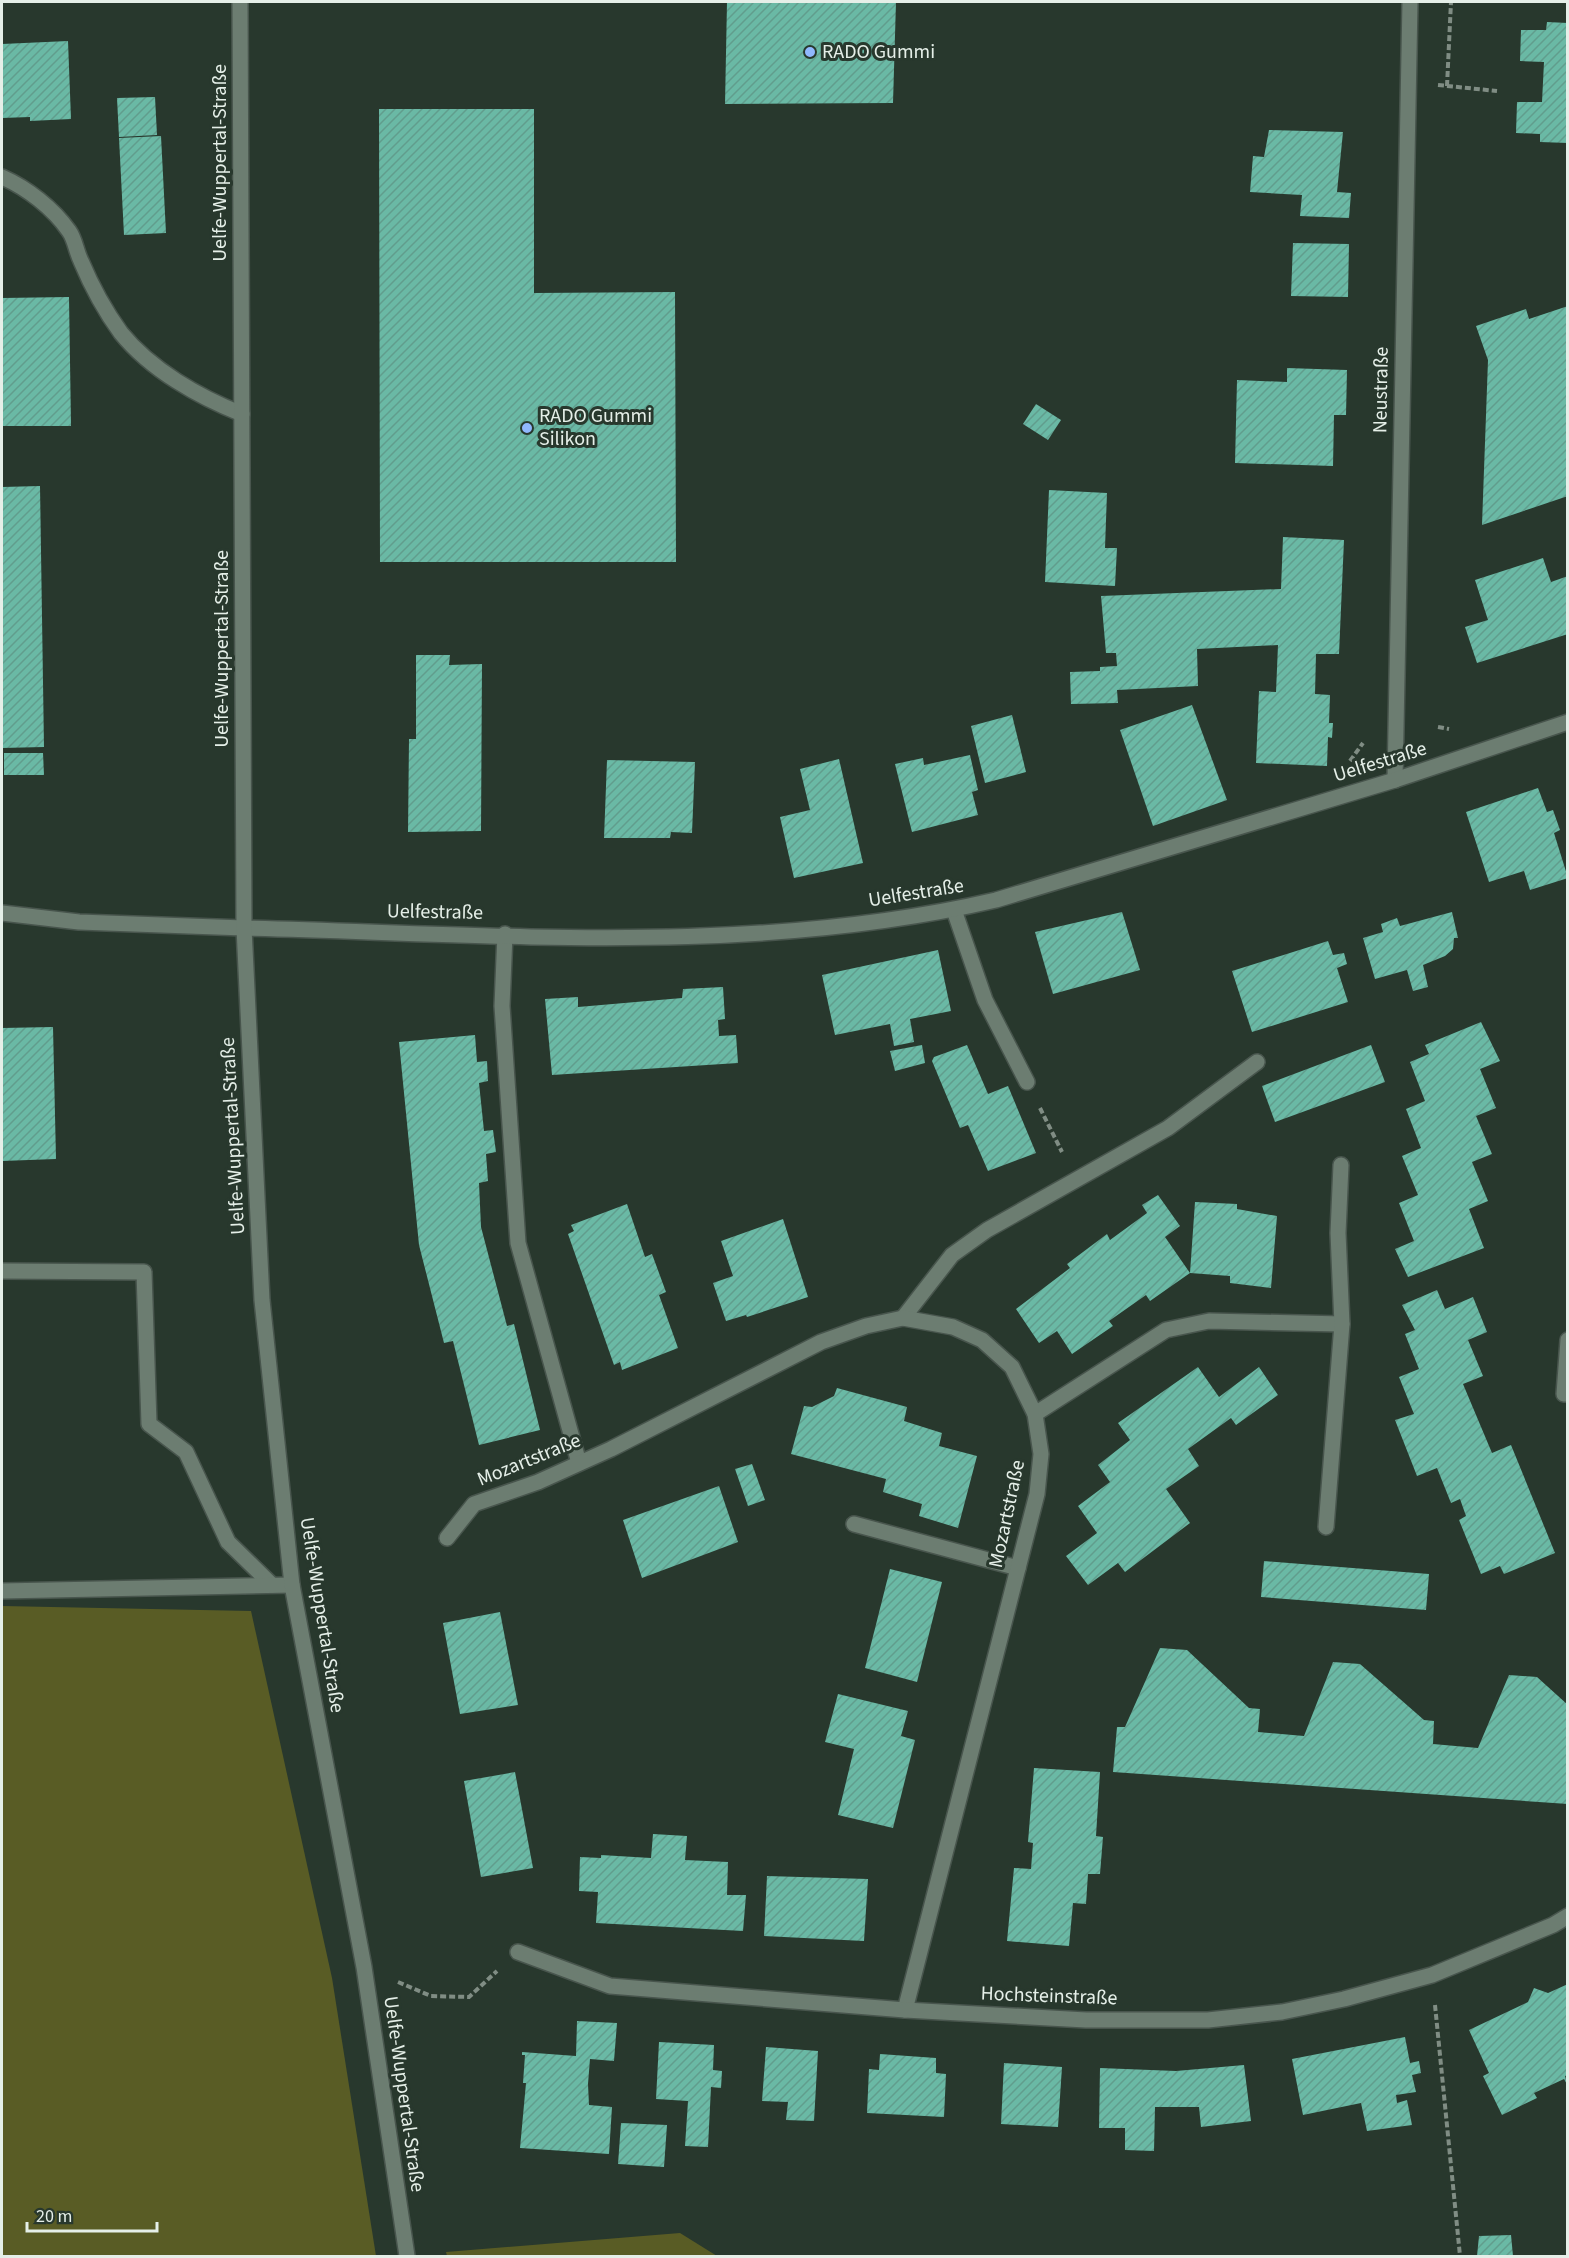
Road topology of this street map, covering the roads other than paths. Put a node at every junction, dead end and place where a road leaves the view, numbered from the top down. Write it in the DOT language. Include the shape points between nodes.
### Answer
graph roads {
  1 [pos="240,2"];
  2 [pos="1410,2"];
  3 [pos="2,177"];
  4 [pos="242,414"];
  5 [pos="1568,722"];
  6 [pos="1395,780"];
  7 [pos="954,910"];
  8 [pos="2,913"];
  9 [pos="244,928"];
  10 [pos="505,934"];
  11 [pos="1257,1062"];
  12 [pos="1027,1082"];
  13 [pos="1341,1165"];
  14 [pos="2,1271"];
  15 [pos="903,1318"];
  16 [pos="1342,1324"];
  17 [pos="1568,1340"];
  18 [pos="1568,1394"];
  19 [pos="1035,1414"];
  20 [pos="579,1463"];
  21 [pos="854,1524"];
  22 [pos="1326,1527"];
  23 [pos="447,1538"];
  24 [pos="1018,1568"];
  25 [pos="272,1585"];
  26 [pos="292,1585"];
  27 [pos="2,1591"];
  28 [pos="1568,1916"];
  29 [pos="518,1952"];
  30 [pos="905,2010"];
  31 [pos="407,2256"];
  1 -- 4 [label="street, Uelfe-Wuppertal-Straße"];
  2 -- 6 [label="street, Neustraße"];
  3 -- 4 [label="street" via="44,203 70,232 98,296 122,333 145,357 206,400"];
  4 -- 9 [label="street, Uelfe-Wuppertal-Straße"];
  5 -- 6 [label="street, Uelfestraße"];
  6 -- 7 [label="street, Uelfestraße"];
  7 -- 10 [label="street, Uelfestraße" via="757,934"];
  7 -- 12 [label="street" via="985,1000"];
  8 -- 9 [label="street, Uelfestraße" via="79,922"];
  9 -- 10 [label="street, Uelfestraße"];
  9 -- 26 [label="street, Uelfe-Wuppertal-Straße" via="262,1300"];
  10 -- 20 [label="street" via="502,1006 518,1243"];
  11 -- 15 [label="street" via="1168,1128 987,1230 952,1255"];
  13 -- 16 [label="street" via="1338,1233"];
  14 -- 25 [label="street" via="144,1272 149,1424 186,1452 228,1542"];
  15 -- 19 [label="street, Mozartstraße" via="953,1327 982,1340 1012,1367"];
  15 -- 20 [label="street, Mozartstraße" via="821,1342"];
  16 -- 19 [label="street" via="1209,1321 1166,1330"];
  16 -- 22 [label="street"];
  17 -- 18 [label="street" via="1564,1394"];
  19 -- 24 [label="street, Mozartstraße" via="1041,1454 1037,1494"];
  20 -- 23 [label="street, Mozartstraße" via="474,1504"];
  21 -- 24 [label="street"];
  24 -- 30 [label="street, Mozartstraße"];
  25 -- 26 [label="street"];
  25 -- 27 [label="street"];
  26 -- 31 [label="street, Uelfe-Wuppertal-Straße" via="368,1988"];
  28 -- 30 [label="street, Hochsteinstraße" via="1432,1975 1282,2012 1208,2020 1086,2020"];
  29 -- 30 [label="street, Hochsteinstraße" via="610,1986"];
}
